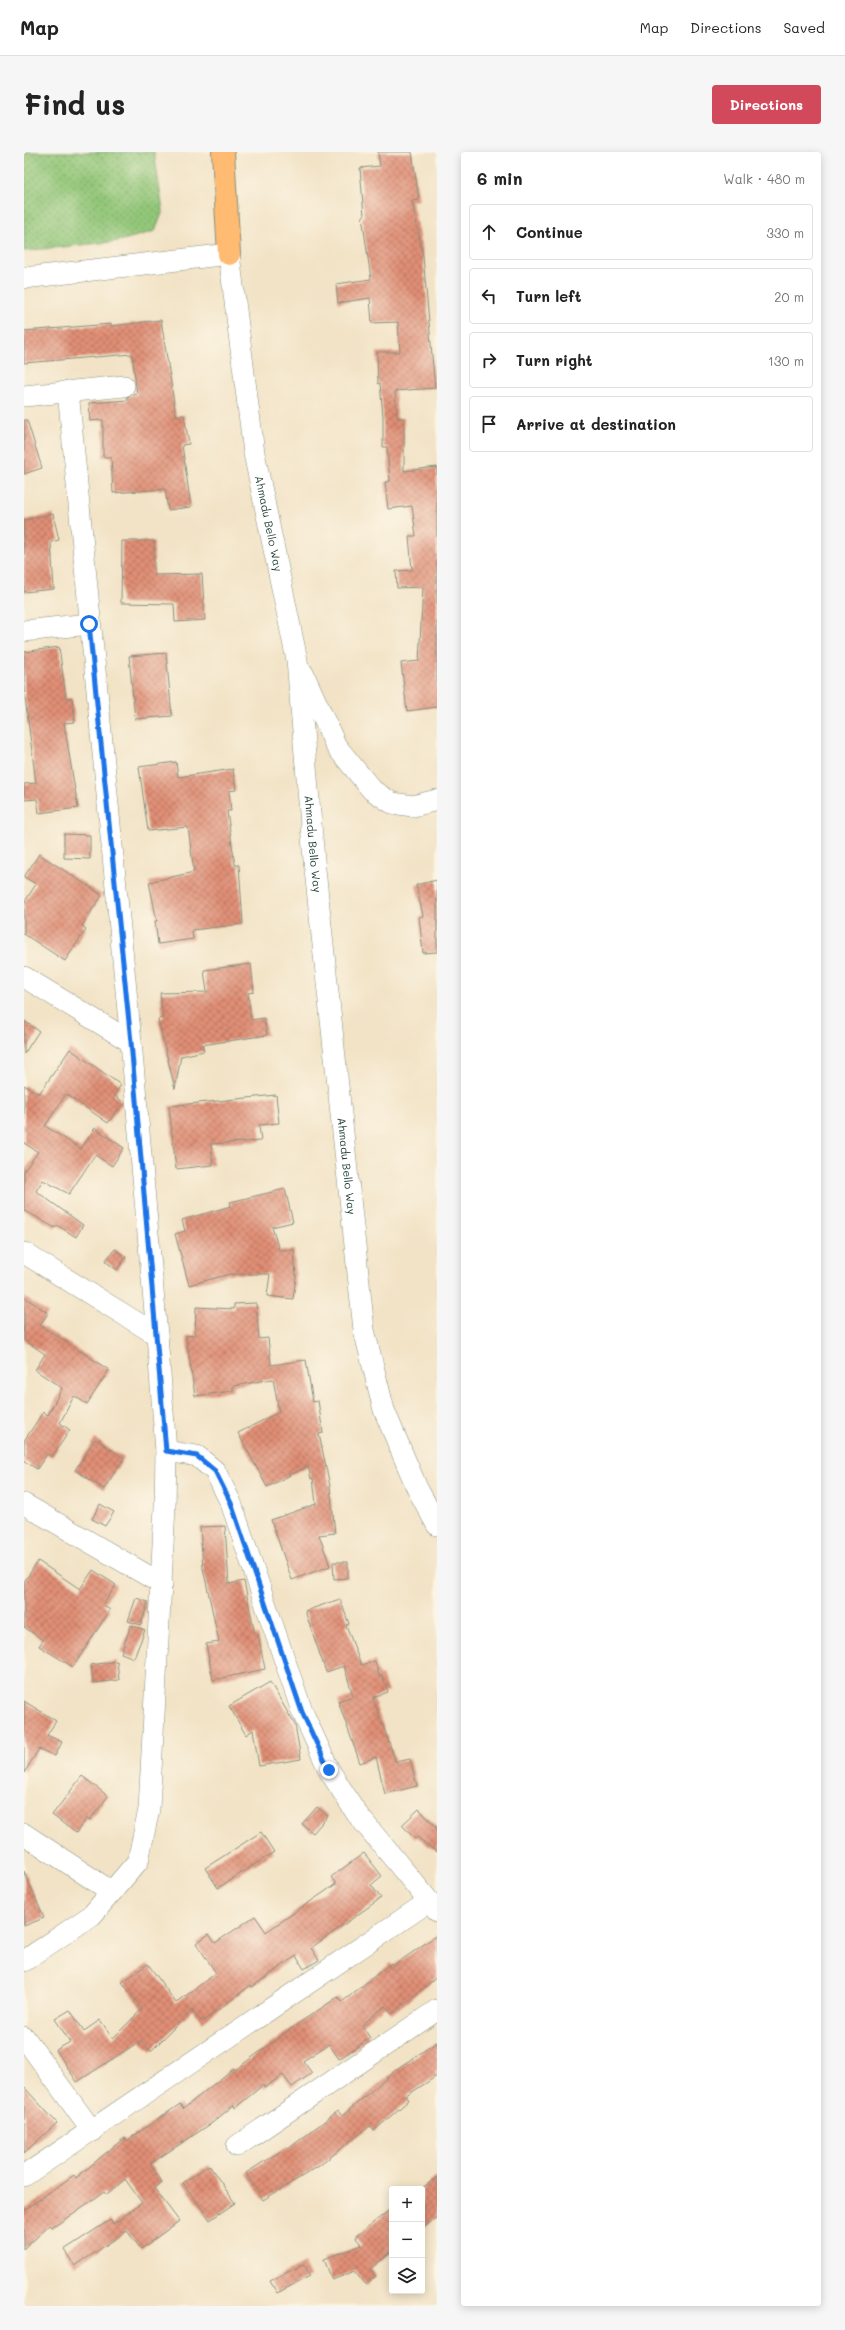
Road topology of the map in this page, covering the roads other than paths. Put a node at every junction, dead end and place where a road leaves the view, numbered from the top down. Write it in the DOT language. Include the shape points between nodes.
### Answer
graph roads {
  1 [pos="223,152"];
  2 [pos="229,254"];
  3 [pos="24,278"];
  4 [pos="124,386"];
  5 [pos="68,391"];
  6 [pos="24,396"];
  7 [pos="89,624"];
  8 [pos="24,631"];
  9 [pos="297,660"];
  10 [pos="437,800"];
  11 [pos="24,978"];
  12 [pos="131,1042"];
  13 [pos="24,1253"];
  14 [pos="157,1335"];
  15 [pos="166,1451"];
  16 [pos="24,1504"];
  17 [pos="437,1525"];
  18 [pos="162,1584"];
  19 [pos="24,1834"];
  20 [pos="112,1892"];
  21 [pos="433,1907"];
  22 [pos="24,1961"];
  23 [pos="437,2010"];
  24 [pos="24,2037"];
  25 [pos="92,2131"];
  26 [pos="237,2146"];
  27 [pos="24,2176"];
  1 -- 2 [label="main road, Ahmadu Bello Way"];
  2 -- 3 [label="street"];
  2 -- 9 [label="street, Ahmadu Bello Way" via="254,453"];
  4 -- 5 [label="street"];
  5 -- 6 [label="street"];
  5 -- 7 [label="street"];
  7 -- 8 [label="street"];
  7 -- 12 [label="street"];
  9 -- 10 [label="street" via="336,746 372,790 392,803 413,806"];
  9 -- 17 [label="street, Ahmadu Bello Way" via="314,860 364,1330 384,1410"];
  11 -- 12 [label="street"];
  12 -- 14 [label="street"];
  13 -- 14 [label="street"];
  14 -- 15 [label="street"];
  15 -- 18 [label="street"];
  15 -- 21 [label="street" via="197,1456 215,1471 231,1503 302,1712 329,1770 357,1814"];
  16 -- 18 [label="street"];
  18 -- 20 [label="street" via="149,1809 138,1860"];
  19 -- 20 [label="street"];
  20 -- 22 [label="street" via="92,1915"];
  21 -- 25 [label="street"];
  23 -- 26 [label="street"];
  24 -- 25 [label="street"];
  25 -- 27 [label="street"];
}
